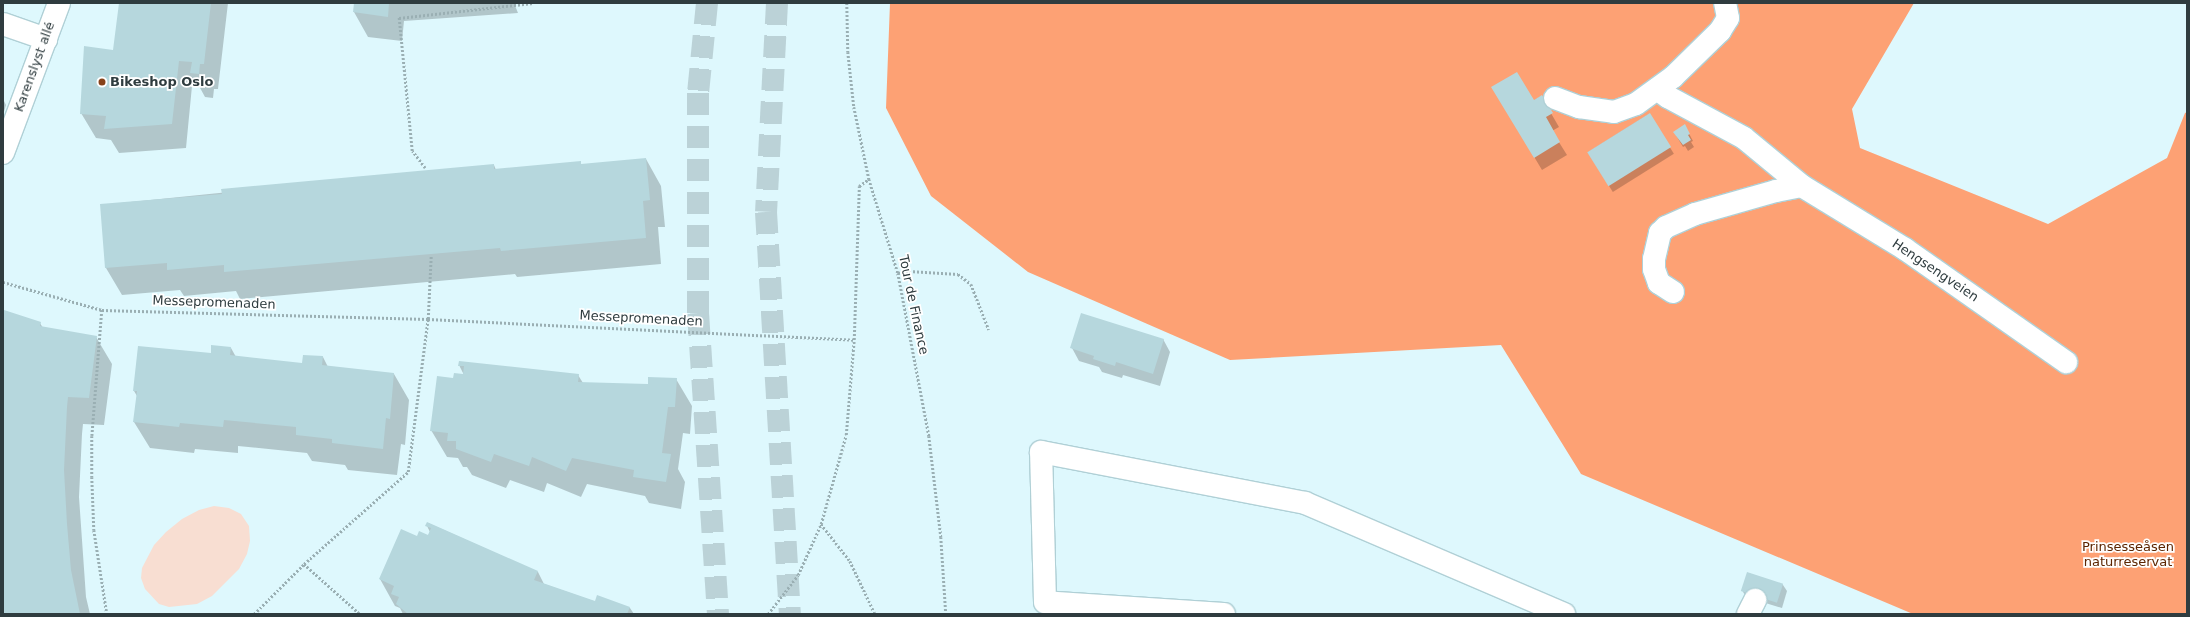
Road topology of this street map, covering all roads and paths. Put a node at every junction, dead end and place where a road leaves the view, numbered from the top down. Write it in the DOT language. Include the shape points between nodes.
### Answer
graph roads {
  1 [pos="59,3"];
  2 [pos="533,3"];
  3 [pos="847,3"];
  4 [pos="1725,3"];
  5 [pos="3,24"];
  6 [pos="46,39"];
  7 [pos="1657,89"];
  8 [pos="1555,98"];
  9 [pos="3,153"];
  10 [pos="425,168"];
  11 [pos="869,179"];
  12 [pos="1802,186"];
  13 [pos="431,256"];
  14 [pos="898,273"];
  15 [pos="3,282"];
  16 [pos="1673,292"];
  17 [pos="102,310"];
  18 [pos="428,319"];
  19 [pos="989,330"];
  20 [pos="854,340"];
  21 [pos="2066,362"];
  22 [pos="821,524"];
  23 [pos="304,564"];
  24 [pos="108,614"];
  25 [pos="254,614"];
  26 [pos="360,614"];
  27 [pos="768,614"];
  28 [pos="875,614"];
  29 [pos="946,614"];
  30 [pos="1224,614"];
  31 [pos="1564,614"];
  1 -- 6 [label="street, Karenslyst allé"];
  2 -- 10 [label="path" via="399,18 412,151"];
  3 -- 11 [label="path, Tour de Finance" via="848,52 854,107"];
  4 -- 7 [label="street" via="1728,18 1720,31 1673,77"];
  5 -- 6 [label="street"];
  6 -- 9 [label="street, Karenslyst allé"];
  7 -- 8 [label="street" via="1636,104 1614,112 1579,107"];
  7 -- 12 [label="street, Hengsengveien" via="1744,138"];
  11 -- 14 [label="path, Tour de Finance"];
  11 -- 20 [label="path" via="859,186"];
  12 -- 16 [label="street" via="1696,214 1666,227 1660,233 1654,270 1660,283"];
  12 -- 21 [label="street, Hengsengveien" via="1904,249"];
  13 -- 18 [label="path"];
  14 -- 19 [label="path" via="909,271 958,274 971,284"];
  14 -- 29 [label="path, Tour de Finance" via="929,436 941,537"];
  15 -- 17 [label="path, Messepromenaden"];
  17 -- 18 [label="path, Messepromenaden"];
  17 -- 24 [label="path" via="92,436 92,477 94,530"];
  18 -- 20 [label="path, Messepromenaden"];
  18 -- 23 [label="path" via="408,472"];
  20 -- 22 [label="path" via="846,435"];
  22 -- 27 [label="path" via="798,575"];
  22 -- 28 [label="path" via="850,561"];
  23 -- 25 [label="path"];
  23 -- 26 [label="path"];
  30 -- 31 [label="street" via="1045,602 1041,452 1305,503"];
}
